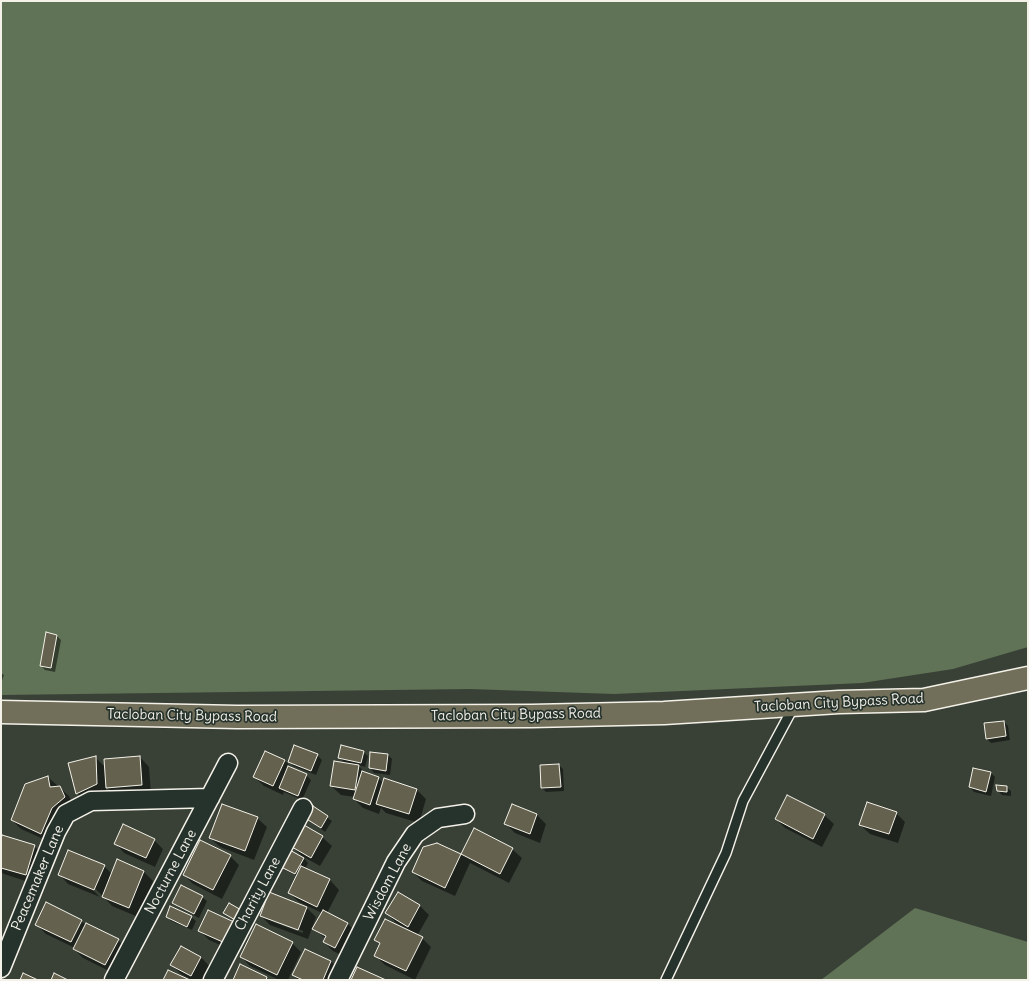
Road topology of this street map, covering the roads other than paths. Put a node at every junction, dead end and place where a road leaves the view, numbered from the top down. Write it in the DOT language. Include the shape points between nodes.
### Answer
graph roads {
  1 [pos="1028,678"];
  2 [pos="795,705"];
  3 [pos="1,712"];
  4 [pos="228,763"];
  5 [pos="210,798"];
  6 [pos="303,808"];
  7 [pos="465,814"];
  8 [pos="1,968"];
  9 [pos="114,980"];
  10 [pos="213,980"];
  11 [pos="338,980"];
  12 [pos="666,980"];
  1 -- 2 [label="highway, Tacloban City Bypass Road" via="924,700"];
  2 -- 3 [label="highway, Tacloban City Bypass Road" via="664,713 532,716 237,717"];
  2 -- 12 [label="lane" via="743,801 726,853"];
  4 -- 5 [label="street, Nocturne Lane"];
  5 -- 8 [label="street, Peacemaker Lane" via="91,801 66,814 56,832"];
  5 -- 9 [label="street, Nocturne Lane"];
  6 -- 10 [label="street, Charity Lane"];
  7 -- 11 [label="street, Wisdom Lane" via="438,818 415,834 396,862"];
}
